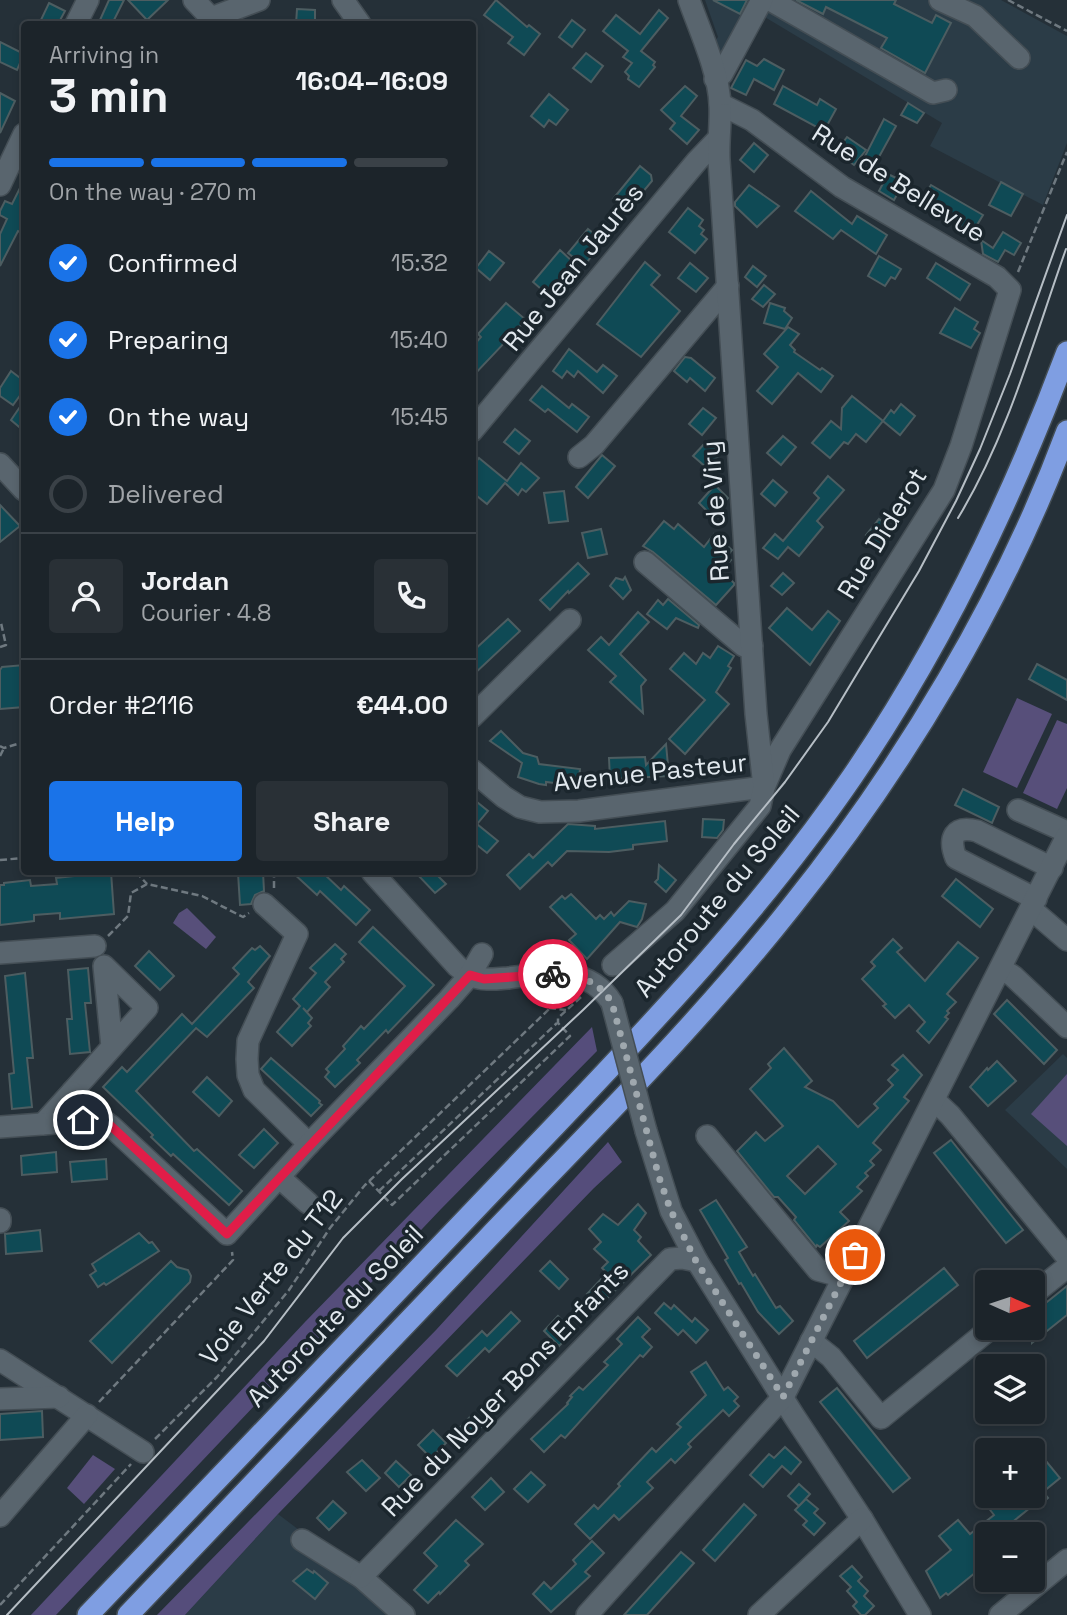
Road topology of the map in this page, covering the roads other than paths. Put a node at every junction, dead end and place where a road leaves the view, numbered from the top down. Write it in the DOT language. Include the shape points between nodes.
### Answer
graph roads {
  1 [pos="88,0"];
  2 [pos="194,0"];
  3 [pos="259,0"];
  4 [pos="343,0"];
  5 [pos="690,0"];
  6 [pos="762,0"];
  7 [pos="770,0"];
  8 [pos="940,0"];
  9 [pos="78,21"];
  10 [pos="210,21"];
  11 [pos="358,21"];
  12 [pos="1019,58"];
  13 [pos="715,79"];
  14 [pos="946,90"];
  15 [pos="720,104"];
  16 [pos="718,139"];
  17 [pos="21,140"];
  18 [pos="1,181"];
  19 [pos="727,286"];
  20 [pos="1010,290"];
  21 [pos="1067,352"];
  22 [pos="476,426"];
  23 [pos="1067,431"];
  24 [pos="579,457"];
  25 [pos="0,464"];
  26 [pos="21,487"];
  27 [pos="645,562"];
  28 [pos="570,620"];
  29 [pos="752,646"];
  30 [pos="476,713"];
  31 [pos="476,773"];
  32 [pos="764,787"];
  33 [pos="1018,810"];
  34 [pos="1067,834"];
  35 [pos="1052,868"];
  36 [pos="375,875"];
  37 [pos="264,904"];
  38 [pos="1034,904"];
  39 [pos="1067,940"];
  40 [pos="95,946"];
  41 [pos="0,953"];
  42 [pos="482,954"];
  43 [pos="613,965"];
  44 [pos="1001,969"];
  45 [pos="470,975"];
  46 [pos="1067,1027"];
  47 [pos="112,1047"];
  48 [pos="72,1092"];
  49 [pos="934,1100"];
  50 [pos="43,1124"];
  51 [pos="111,1126"];
  52 [pos="0,1127"];
  53 [pos="708,1136"];
  54 [pos="309,1144"];
  55 [pos="279,1177"];
  56 [pos="307,1202"];
  57 [pos="1067,1257"];
  58 [pos="696,1261"];
  59 [pos="1067,1266"];
  60 [pos="844,1277"];
  61 [pos="1045,1284"];
  62 [pos="976,1340"];
  63 [pos="811,1341"];
  64 [pos="0,1360"];
  65 [pos="59,1397"];
  66 [pos="783,1397"];
  67 [pos="0,1399"];
  68 [pos="87,1415"];
  69 [pos="143,1452"];
  70 [pos="0,1516"];
  71 [pos="862,1519"];
  72 [pos="302,1540"];
  73 [pos="1067,1560"];
  74 [pos="361,1577"];
  75 [pos="88,1615"];
  76 [pos="128,1615"];
  77 [pos="404,1615"];
  78 [pos="587,1615"];
  79 [pos="759,1615"];
  80 [pos="920,1615"];
  81 [pos="1000,1615"];
  1 -- 9 [label="street"];
  2 -- 10 [label="street"];
  3 -- 10 [label="street"];
  4 -- 11 [label="street"];
  5 -- 13 [label="street, Rue de Viry"];
  6 -- 13 [label="street"];
  7 -- 14 [label="street" via="933,93"];
  8 -- 12 [label="street" via="975,16"];
  13 -- 15 [label="street, Rue de Viry"];
  15 -- 16 [label="street, Rue de Viry"];
  15 -- 20 [label="street, Rue de Bellevue" via="752,120 842,187 997,277"];
  16 -- 19 [label="street, Rue de Viry"];
  16 -- 22 [label="street, Rue Jean Jaurès"];
  17 -- 18 [label="street"];
  19 -- 24 [label="street"];
  19 -- 29 [label="street, Rue de Viry"];
  20 -- 32 [label="street, Rue Diderot" via="944,490 780,750"];
  21 -- 75 [label="highway, Autoroute du Soleil" via="1003,509 929,654 852,777 771,888 667,1008"];
  23 -- 76 [label="highway" via="1012,557 947,679 878,789 792,907 673,1044"];
  25 -- 26 [label="street"];
  27 -- 29 [label="street" via="744,646"];
  28 -- 30 [label="street"];
  29 -- 32 [label="street, Rue de Viry"];
  31 -- 32 [label="street, Avenue Pasteur" via="520,807 540,812"];
  32 -- 43 [label="street, Rue de Viry" via="760,806 675,911"];
  33 -- 34 [label="street"];
  34 -- 35 [label="street"];
  35 -- 38 [label="street"];
  35 -- 38 [label="street" via="977,831 966,828 952,839 956,858"];
  36 -- 45 [label="street"];
  37 -- 54 [label="street" via="297,934 248,1041 248,1075 254,1090"];
  38 -- 39 [label="street"];
  38 -- 44 [label="street"];
  40 -- 41 [label="street"];
  42 -- 45 [label="street"];
  44 -- 46 [label="street"];
  44 -- 49 [label="street"];
  45 -- 54 [label="street"];
  45 -- 58 [label="street, bridge" via="484,979 568,974 584,978 590,989 603,990 612,1003 671,1211"];
  47 -- 48 [label="street"];
  48 -- 50 [label="street"];
  48 -- 51 [label="street"];
  49 -- 57 [label="street"];
  49 -- 60 [label="street"];
  50 -- 51 [label="street" via="97,1120"];
  50 -- 52 [label="street"];
  51 -- 55 [label="street" via="227,1234"];
  53 -- 60 [label="street" via="818,1270"];
  54 -- 55 [label="street"];
  55 -- 56 [label="street"];
  58 -- 66 [label="street"];
  58 -- 74 [label="street, Rue du Noyer Bons Enfants" via="670,1259"];
  59 -- 61 [label="street"];
  60 -- 63 [label="street"];
  62 -- 63 [label="street" via="881,1418 831,1357"];
  63 -- 66 [label="street"];
  64 -- 65 [label="street"];
  65 -- 67 [label="street"];
  65 -- 68 [label="street"];
  66 -- 71 [label="street"];
  66 -- 78 [label="street"];
  68 -- 69 [label="street"];
  68 -- 70 [label="street"];
  71 -- 79 [label="street"];
  71 -- 80 [label="street"];
  72 -- 74 [label="street"];
  73 -- 81 [label="street"];
  74 -- 77 [label="street"];
}
